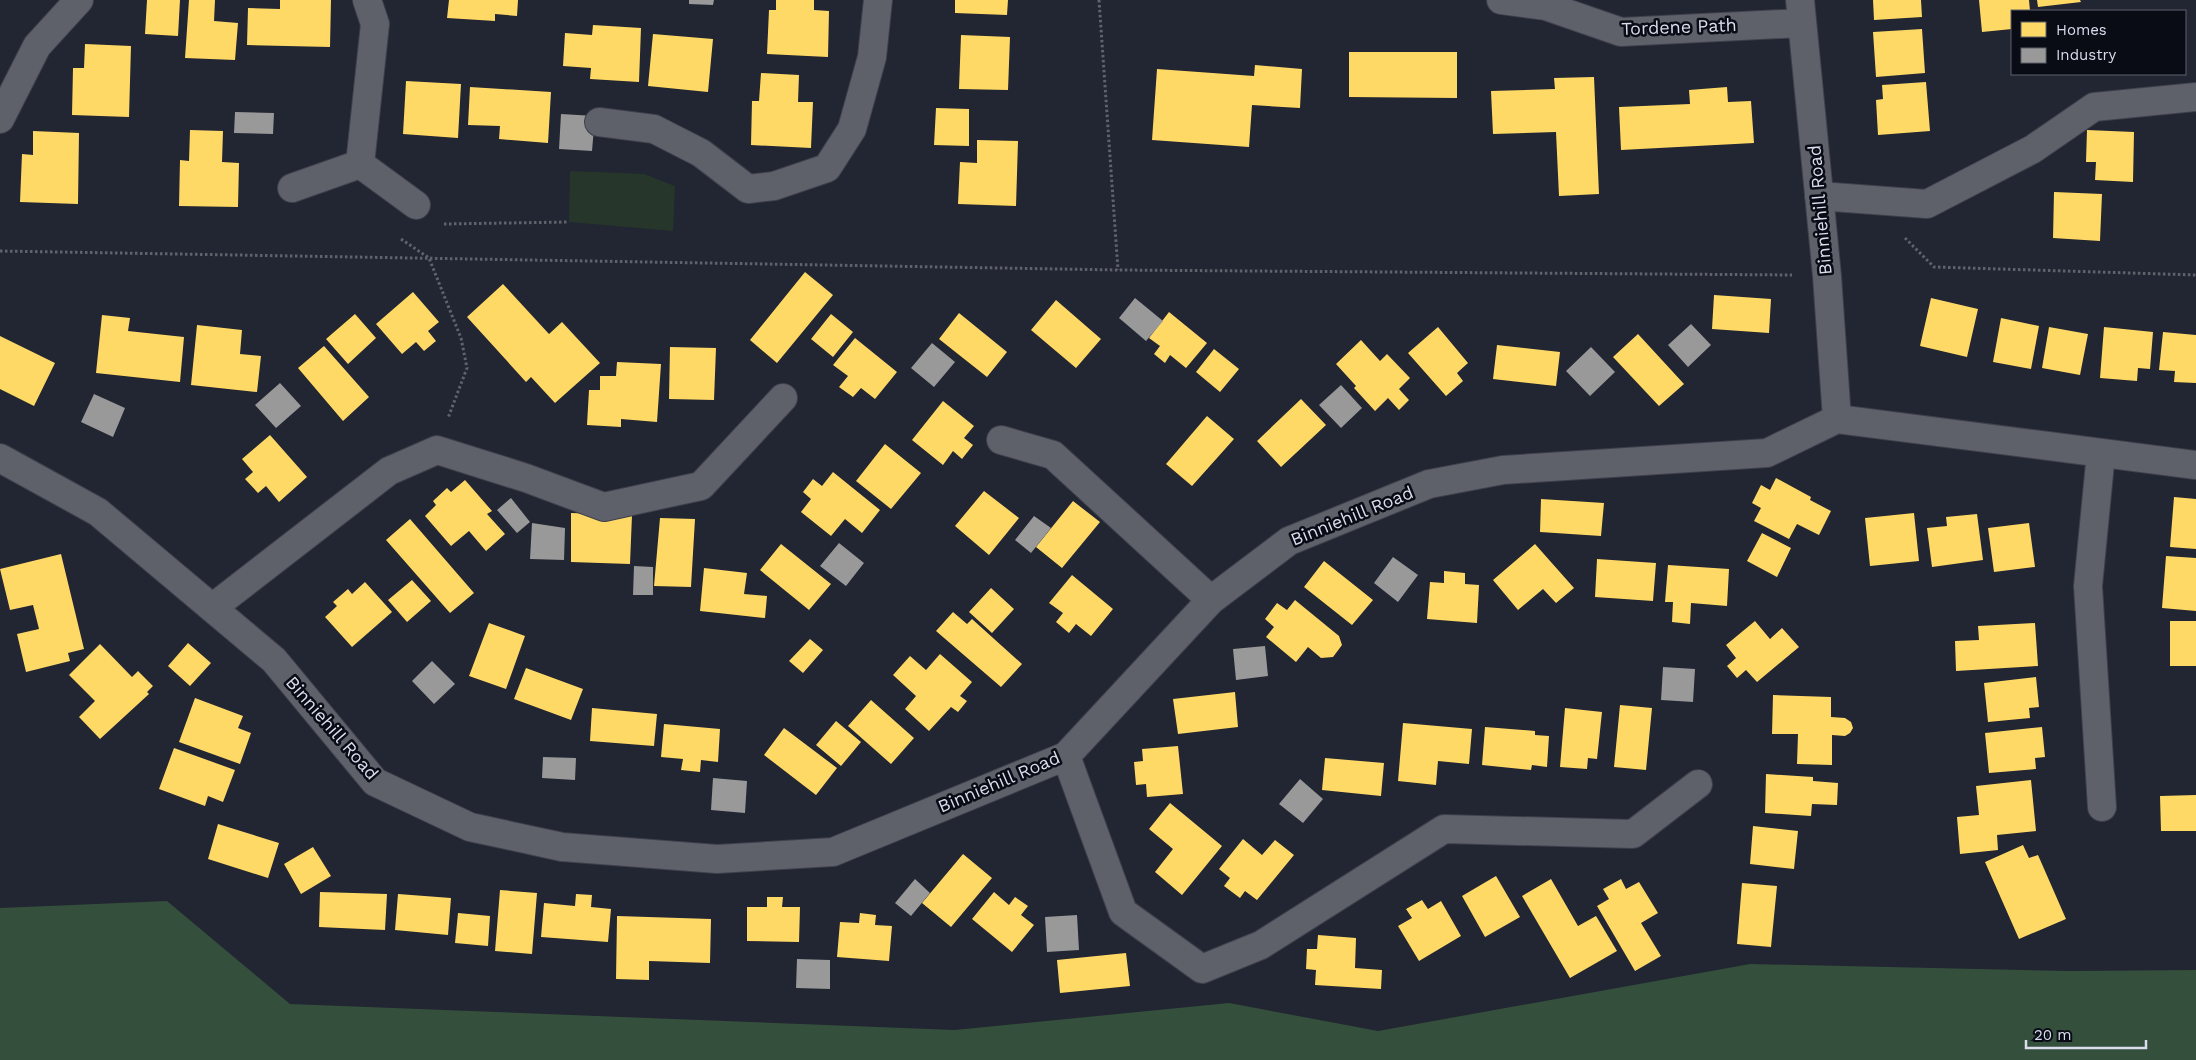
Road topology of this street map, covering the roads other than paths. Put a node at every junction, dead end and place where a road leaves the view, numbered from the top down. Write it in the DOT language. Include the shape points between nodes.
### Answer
graph roads {
  1 [pos="79,0"];
  2 [pos="367,0"];
  3 [pos="878,0"];
  4 [pos="1501,0"];
  5 [pos="1801,11"];
  6 [pos="2196,97"];
  7 [pos="0,119"];
  8 [pos="599,122"];
  9 [pos="360,164"];
  10 [pos="292,188"];
  11 [pos="1819,196"];
  12 [pos="416,205"];
  13 [pos="783,398"];
  14 [pos="1837,420"];
  15 [pos="1001,440"];
  16 [pos="2101,453"];
  17 [pos="0,458"];
  18 [pos="2196,465"];
  19 [pos="1211,600"];
  20 [pos="212,608"];
  21 [pos="1066,756"];
  22 [pos="1698,784"];
  23 [pos="2102,807"];
  1 -- 7 [label="street" via="37,46"];
  2 -- 9 [label="street" via="375,24"];
  3 -- 8 [label="street" via="872,57 852,129 827,168 774,186 748,190 701,153 654,129"];
  4 -- 5 [label="street, Tordene Path" via="1546,6 1621,32"];
  5 -- 11 [label="street, Binniehill Road"];
  6 -- 11 [label="street" via="2094,107 2033,149 1927,204"];
  9 -- 10 [label="street"];
  9 -- 12 [label="street"];
  11 -- 14 [label="street, Binniehill Road"];
  13 -- 20 [label="street" via="701,486 604,507 437,450 389,472"];
  14 -- 16 [label="street"];
  14 -- 19 [label="street, Binniehill Road" via="1767,453 1503,470 1430,484 1289,540"];
  15 -- 19 [label="street" via="1053,455"];
  16 -- 18 [label="street"];
  16 -- 23 [label="street" via="2088,586"];
  17 -- 20 [label="street, Binniehill Road" via="98,512"];
  19 -- 21 [label="street, Binniehill Road"];
  20 -- 21 [label="street, Binniehill Road" via="274,660 375,782 470,827 562,847 716,859 833,852"];
  21 -- 22 [label="street" via="1123,912 1202,969 1261,945 1444,829 1633,834"];
}
